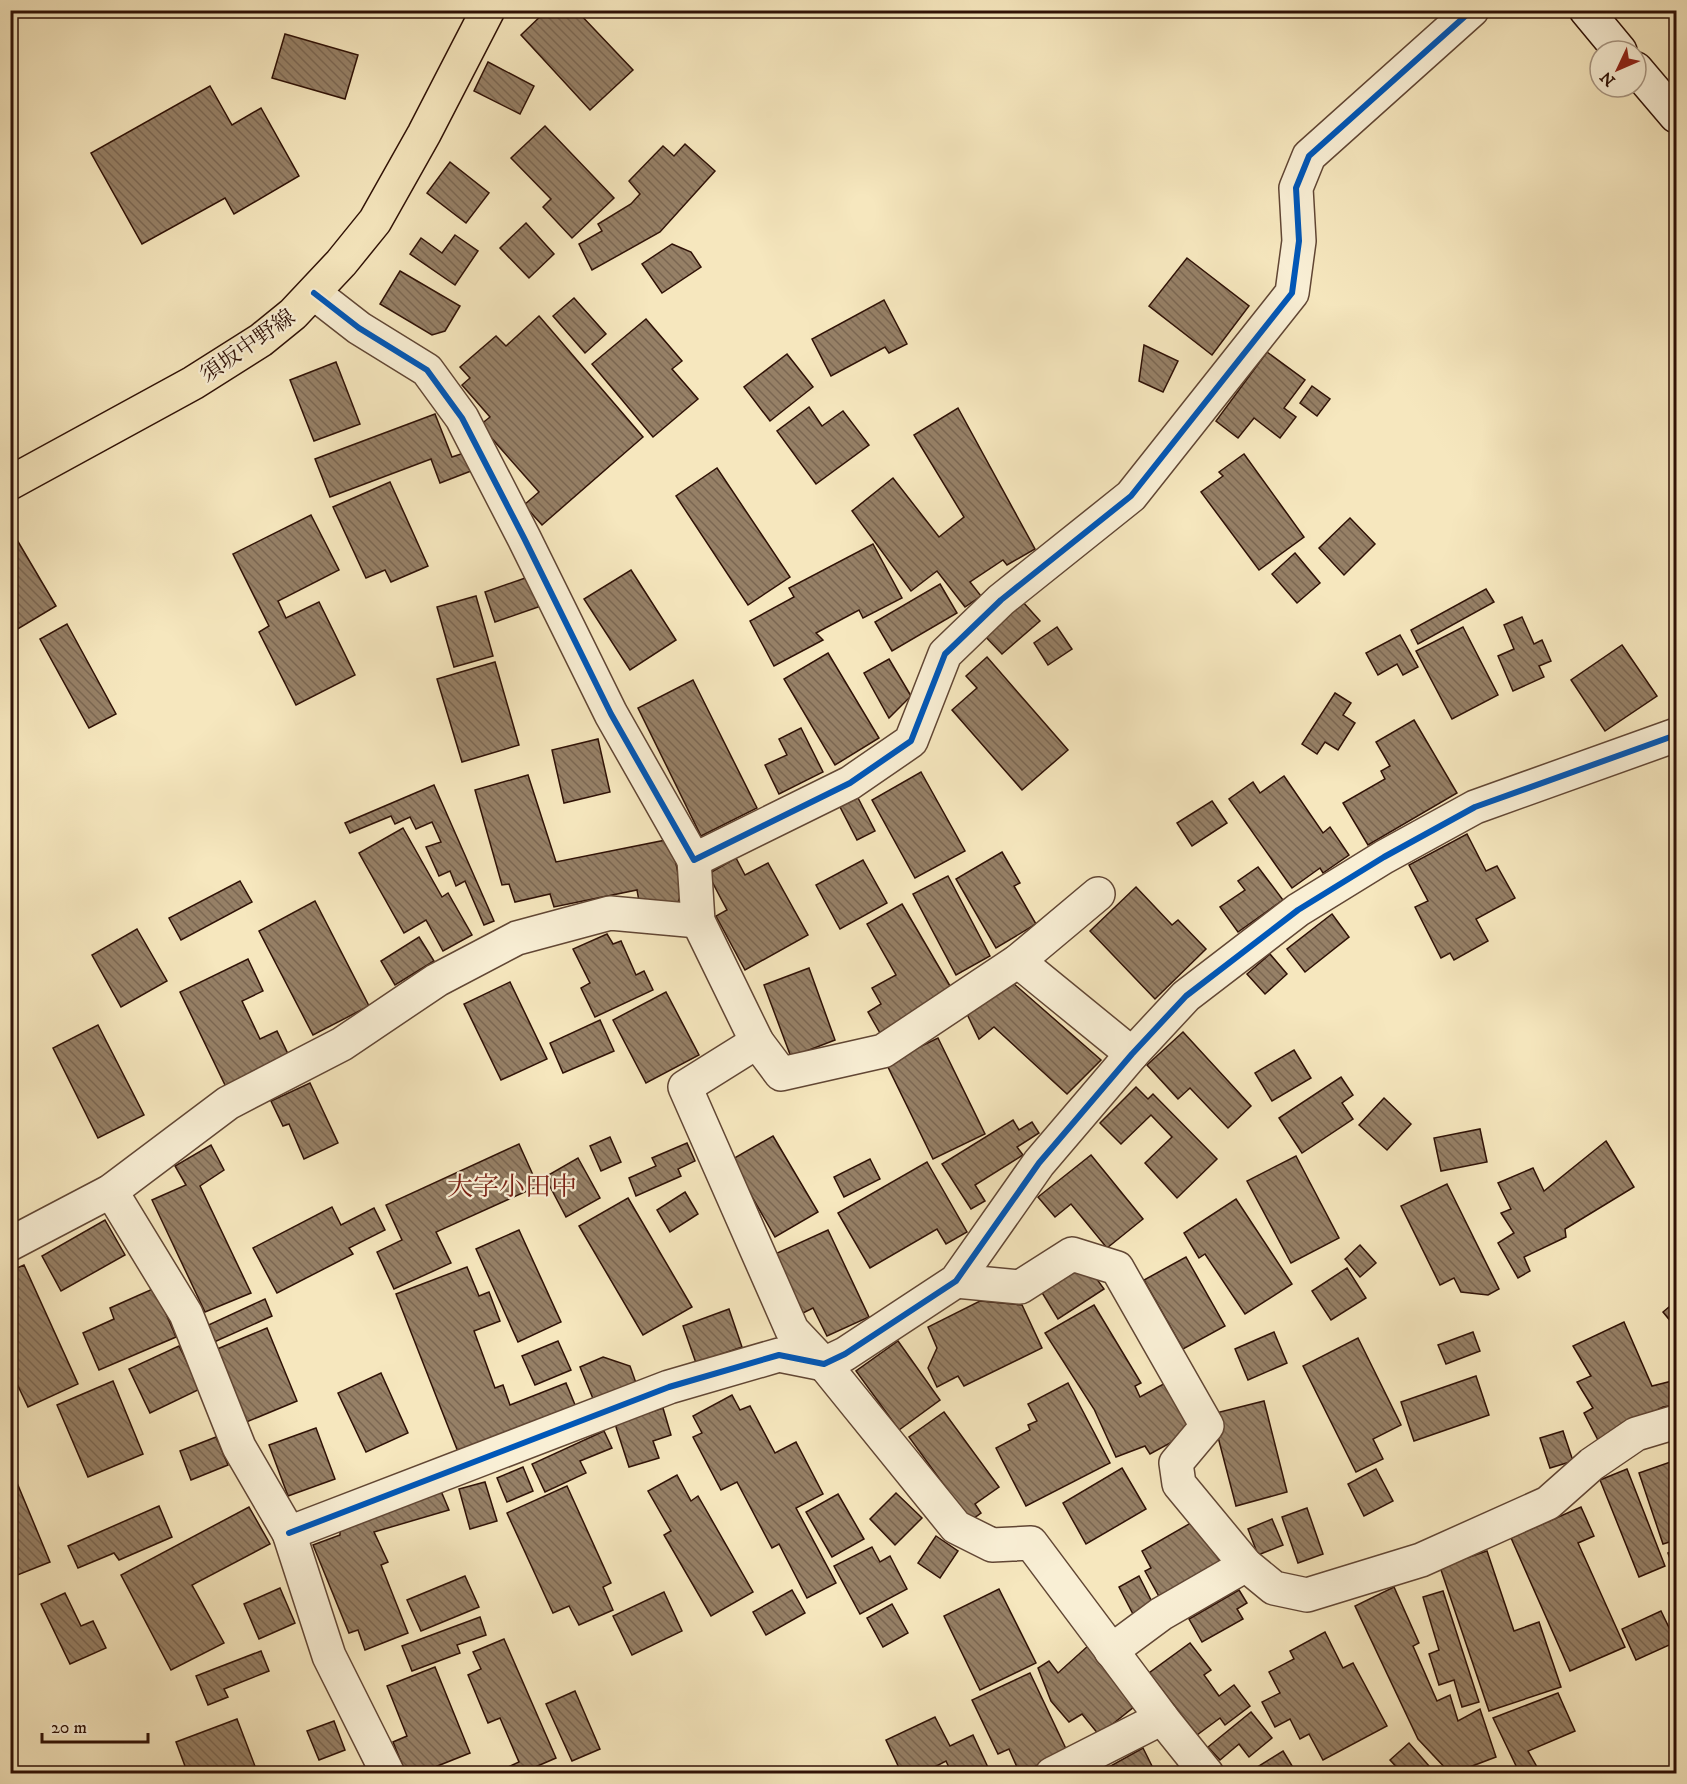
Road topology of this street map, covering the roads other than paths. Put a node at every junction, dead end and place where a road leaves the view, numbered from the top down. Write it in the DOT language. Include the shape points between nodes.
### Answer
graph roads {
  1 [pos="488,10"];
  2 [pos="1472,10"];
  3 [pos="1586,10"];
  4 [pos="1610,39"];
  5 [pos="1648,83"];
  6 [pos="1677,116"];
  7 [pos="314,293"];
  8 [pos="10,483"];
  9 [pos="1677,735"];
  10 [pos="694,860"];
  11 [pos="1098,894"];
  12 [pos="698,921"];
  13 [pos="1018,961"];
  14 [pos="757,1042"];
  15 [pos="1132,1054"];
  16 [pos="111,1191"];
  17 [pos="10,1244"];
  18 [pos="956,1281"];
  19 [pos="824,1364"];
  20 [pos="1677,1422"];
  21 [pos="288,1533"];
  22 [pos="1246,1566"];
  23 [pos="1111,1652"];
  24 [pos="1162,1718"];
  25 [pos="388,1773"];
  26 [pos="1052,1773"];
  27 [pos="1207,1773"];
  1 -- 7 [label="main road, 須坂中野線" via="375,221"];
  2 -- 10 [label="street" via="1309,156 1296,188 1299,241 1292,293 1131,496 1001,600 945,654 911,741 850,783"];
  3 -- 4 [label="street"];
  5 -- 6 [label="street"];
  7 -- 8 [label="main road, 須坂中野線" via="238,356"];
  7 -- 10 [label="street" via="359,328 427,370 462,418 611,714"];
  9 -- 15 [label="street" via="1475,807 1384,857 1298,910 1186,996"];
  10 -- 12 [label="street"];
  11 -- 13 [label="street"];
  12 -- 14 [label="street"];
  12 -- 16 [label="street" via="610,913 517,938 437,980 342,1044 228,1102"];
  13 -- 14 [label="street" via="883,1051 781,1074"];
  13 -- 15 [label="street"];
  14 -- 19 [label="street" via="685,1087 792,1330"];
  15 -- 18 [label="street" via="1039,1163"];
  16 -- 17 [label="street"];
  16 -- 21 [label="street" via="186,1314 239,1447"];
  18 -- 19 [label="street"];
  18 -- 22 [label="street" via="1020,1287 1072,1254 1117,1268 1207,1426 1176,1463 1179,1484"];
  19 -- 21 [label="street" via="779,1355 669,1387"];
  19 -- 23 [label="street" via="956,1527 992,1545 1031,1544"];
  20 -- 22 [label="street" via="1636,1434 1592,1464 1548,1503 1421,1560 1307,1595 1274,1588"];
  21 -- 25 [label="street" via="328,1656"];
  22 -- 23 [label="street" via="1161,1614"];
  23 -- 24 [label="street"];
  24 -- 26 [label="street"];
  24 -- 27 [label="street"];
}
